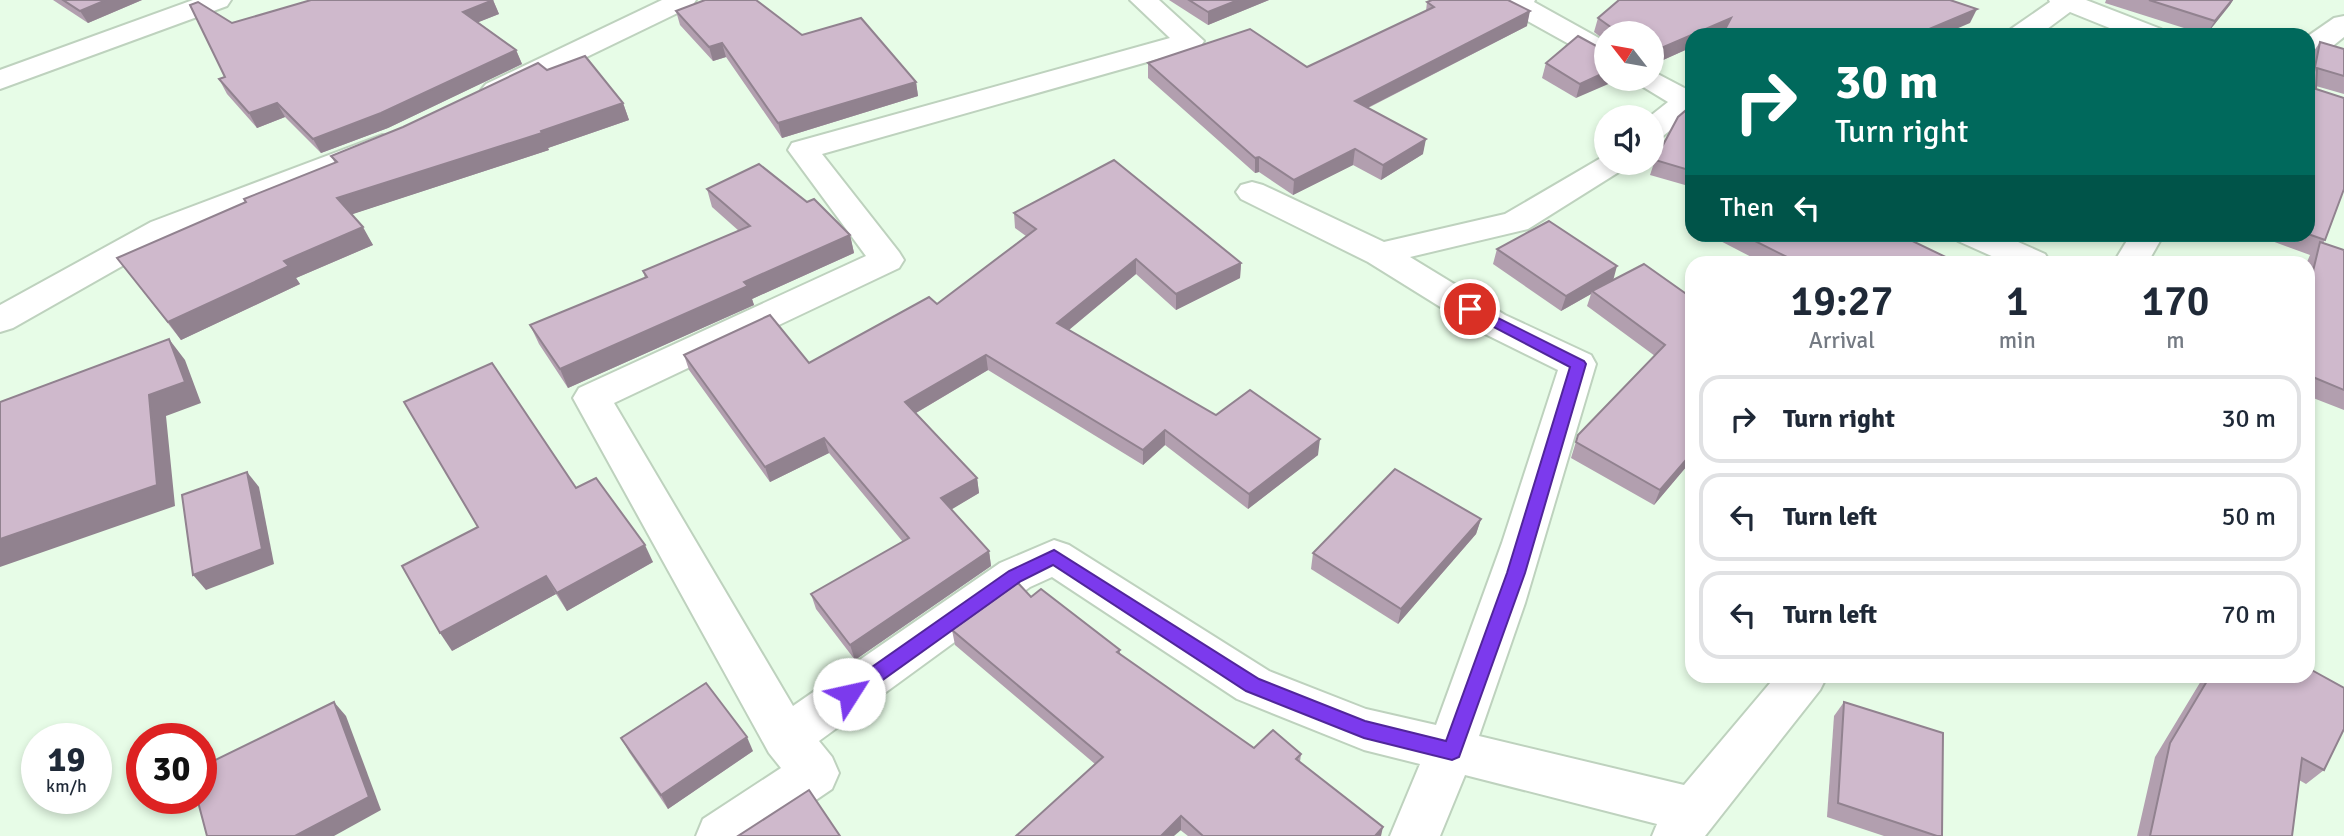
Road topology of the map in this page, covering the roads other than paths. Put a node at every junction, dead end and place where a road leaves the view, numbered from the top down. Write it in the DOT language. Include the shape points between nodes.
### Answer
graph roads {
  1 [pos="218,0"];
  2 [pos="683,0"];
  3 [pos="1143,0"];
  4 [pos="1522,0"];
  5 [pos="2065,1"];
  6 [pos="2344,24"];
  7 [pos="2030,28"];
  8 [pos="2133,28"];
  9 [pos="2315,44"];
  10 [pos="1594,46"];
  11 [pos="0,80"];
  12 [pos="1664,87"];
  13 [pos="1685,100"];
  14 [pos="474,101"];
  15 [pos="1685,107"];
  16 [pos="1664,121"];
  17 [pos="412,131"];
  18 [pos="1594,174"];
  19 [pos="1252,192"];
  20 [pos="1988,242"];
  21 [pos="1380,254"];
  22 [pos="2020,256"];
  23 [pos="0,320"];
  24 [pos="1798,683"];
  25 [pos="786,738"];
  26 [pos="1452,751"];
  27 [pos="1686,823"];
  28 [pos="720,836"];
  29 [pos="1415,836"];
  1 -- 11 [label="street"];
  2 -- 14 [label="street"];
  3 -- 25 [label="street" via="1190,41 803,150 887,260 592,398"];
  4 -- 10 [label="street" via="1515,3"];
  5 -- 7 [label="street"];
  5 -- 8 [label="street"];
  6 -- 9 [label="street"];
  12 -- 13 [label="street"];
  15 -- 16 [label="street"];
  17 -- 23 [label="street" via="163,229"];
  18 -- 21 [label="street" via="1516,222"];
  19 -- 21 [label="street"];
  20 -- 22 [label="street"];
  21 -- 26 [label="street" via="1492,323 1578,364 1516,573"];
  24 -- 27 [label="street"];
  25 -- 26 [label="street" via="1015,576 1054,557 1253,685 1364,729"];
  25 -- 28 [label="street" via="815,773"];
  26 -- 27 [label="street"];
  26 -- 29 [label="street"];
}
